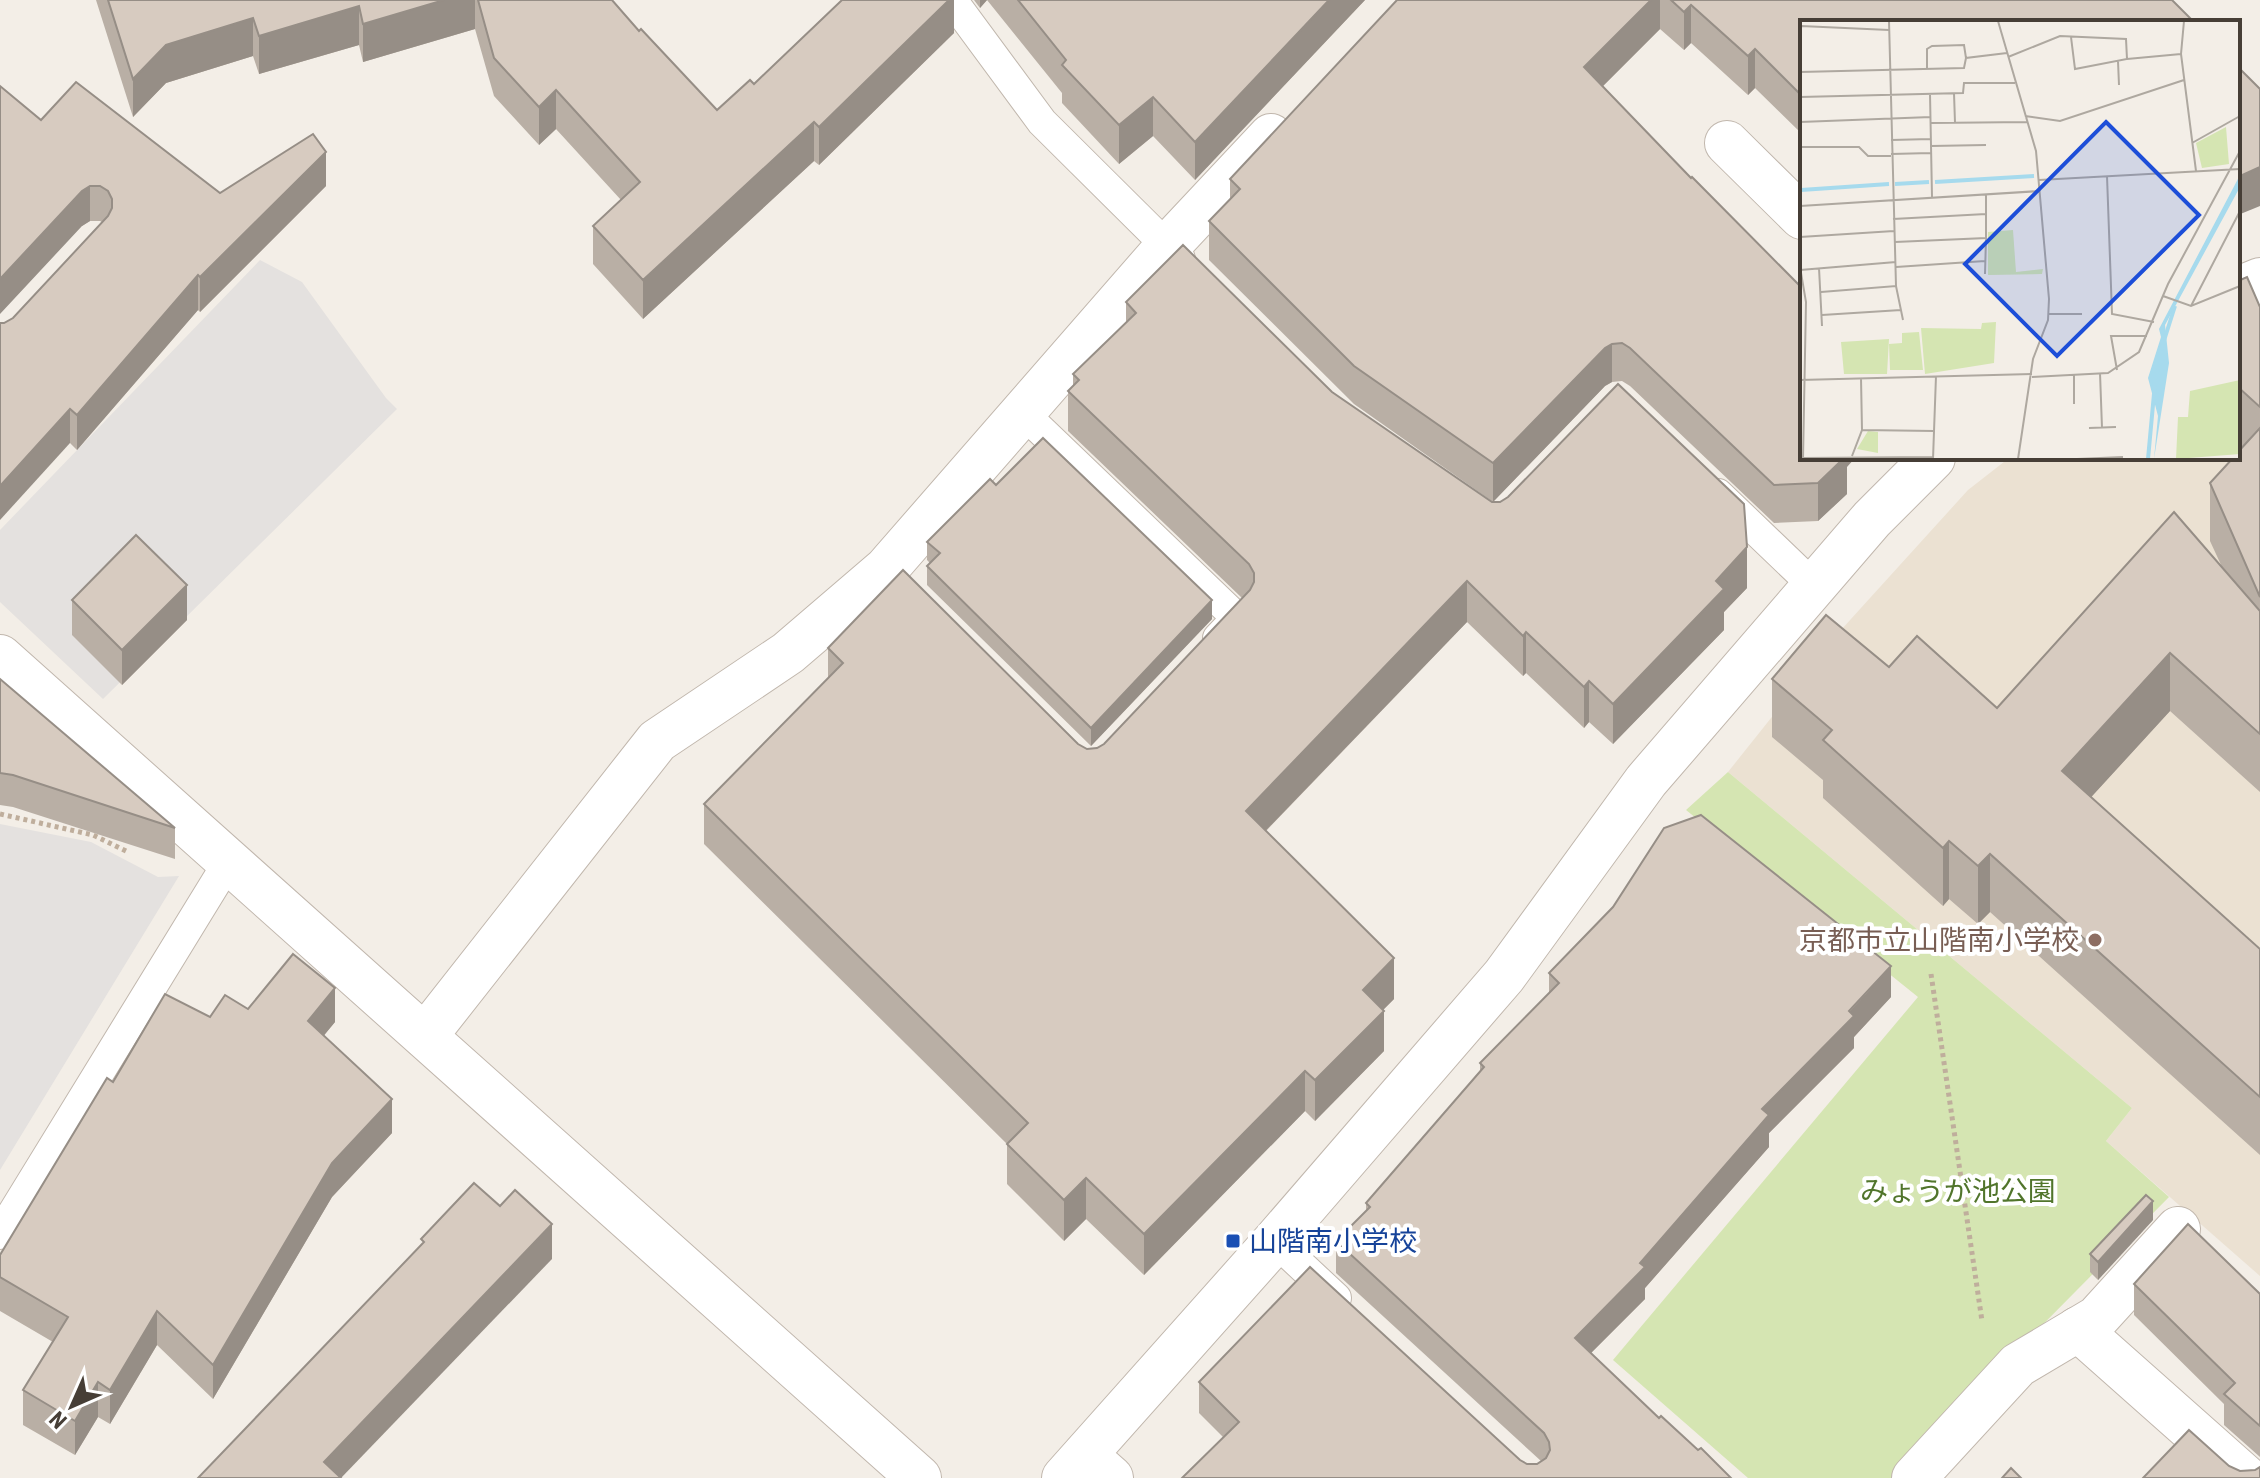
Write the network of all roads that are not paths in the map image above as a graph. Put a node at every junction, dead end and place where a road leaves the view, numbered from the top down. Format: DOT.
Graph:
graph roads {
  1 [pos="952,0"];
  2 [pos="1293,113"];
  3 [pos="1727,143"];
  4 [pos="1800,215"];
  5 [pos="1166,248"];
  6 [pos="1204,279"];
  7 [pos="2260,280"];
  8 [pos="2240,288"];
  9 [pos="1023,413"];
  10 [pos="1931,460"];
  11 [pos="1695,472"];
  12 [pos="1815,587"];
  13 [pos="0,657"];
  14 [pos="1196,662"];
  15 [pos="229,861"];
  16 [pos="425,1036"];
  17 [pos="2178,1229"];
  18 [pos="0,1234"];
  19 [pos="1275,1241"];
  20 [pos="1356,1317"];
  21 [pos="2078,1329"];
  22 [pos="1087,1470"];
  23 [pos="919,1478"];
  24 [pos="1914,1478"];
  25 [pos="2246,1478"];
  1 -- 5 [label="lane"];
  2 -- 5 [label="street"];
  3 -- 4 [label="street"];
  5 -- 6 [label="lane"];
  5 -- 9 [label="street"];
  7 -- 8 [label="street"];
  9 -- 14 [label="lane"];
  9 -- 16 [label="street"];
  10 -- 12 [label="street"];
  11 -- 12 [label="lane"];
  12 -- 19 [label="street"];
  13 -- 15 [label="street"];
  15 -- 16 [label="street"];
  15 -- 18 [label="lane"];
  16 -- 23 [label="street"];
  17 -- 21 [label="street"];
  19 -- 20 [label="lane"];
  19 -- 22 [label="street"];
  21 -- 24 [label="street"];
  21 -- 25 [label="street"];
}
